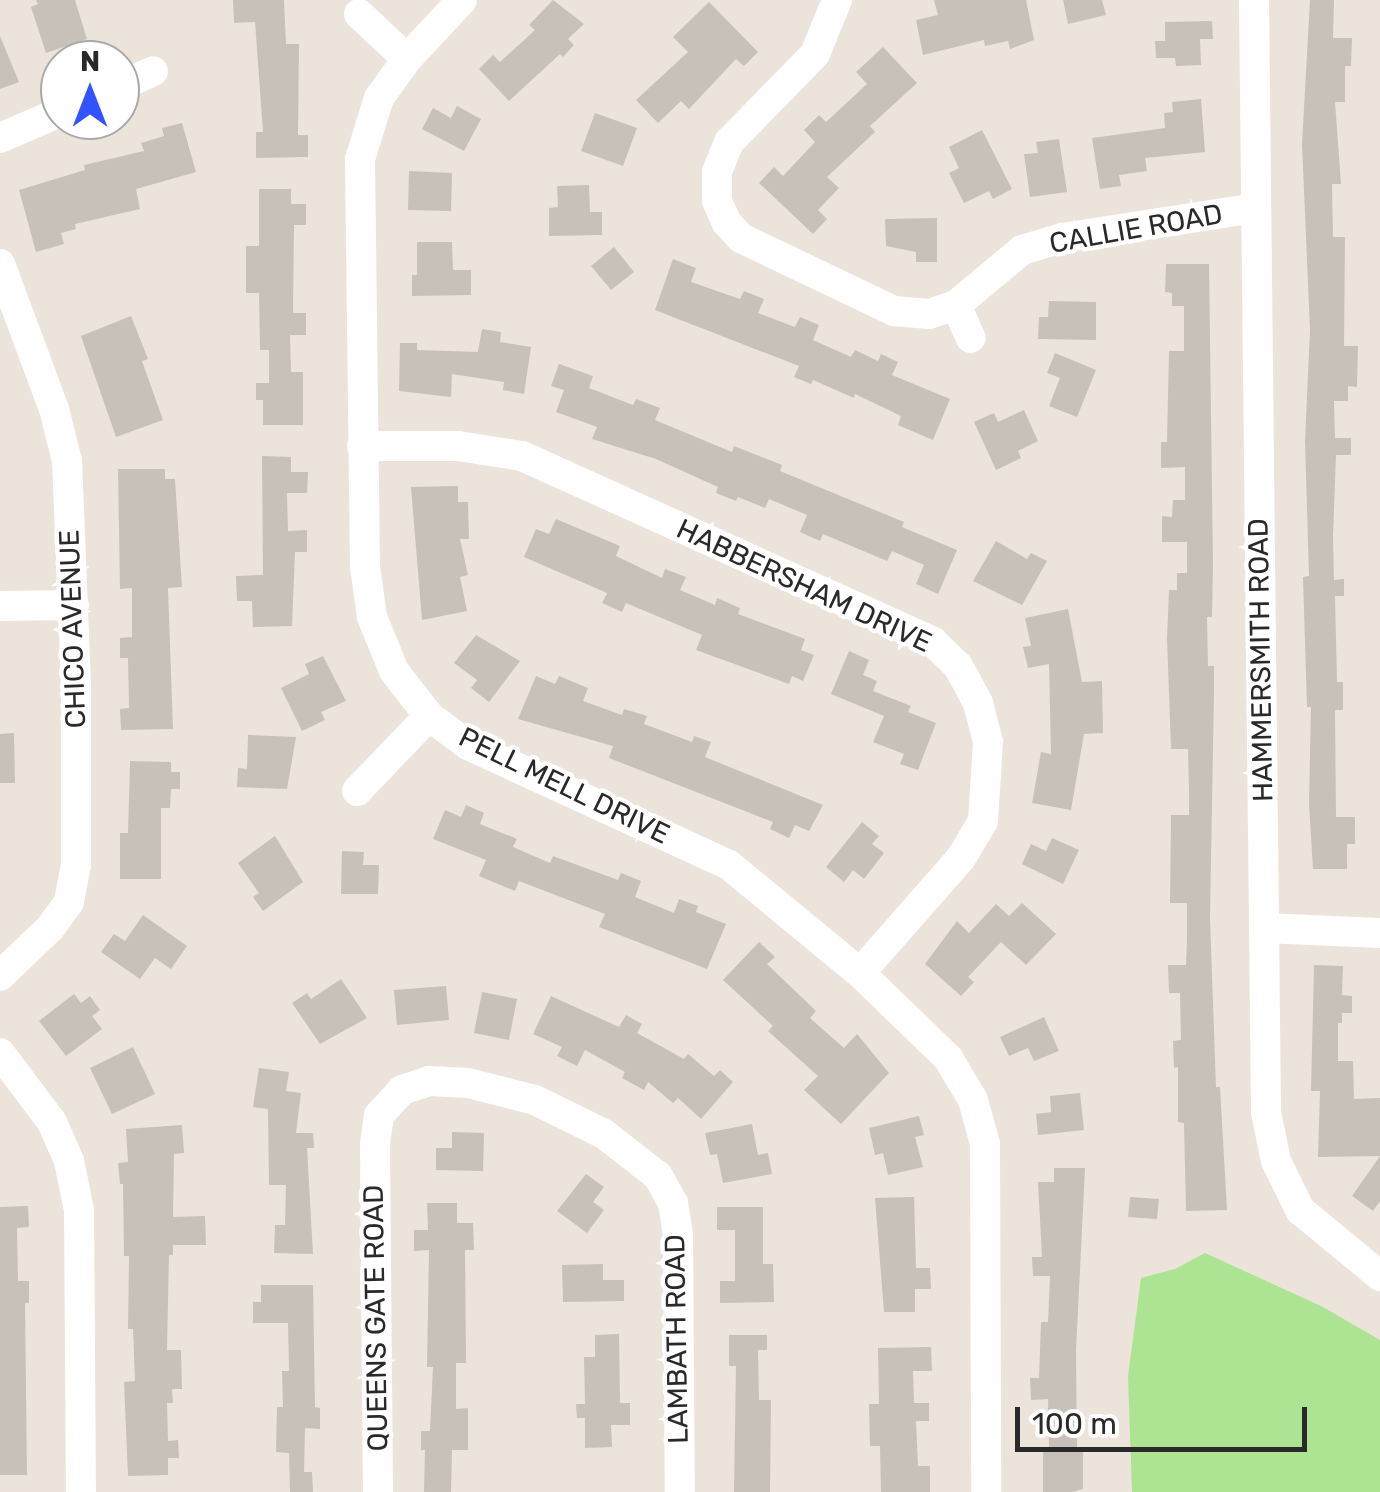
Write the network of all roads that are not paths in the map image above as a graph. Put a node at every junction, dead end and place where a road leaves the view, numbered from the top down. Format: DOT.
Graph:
graph roads {
  1 [pos="462,0"];
  2 [pos="837,0"];
  3 [pos="1254,0"];
  4 [pos="359,14"];
  5 [pos="407,59"];
  6 [pos="153,71"];
  7 [pos="140,77"];
  8 [pos="40,121"];
  9 [pos="0,138"];
  10 [pos="1256,208"];
  11 [pos="0,264"];
  12 [pos="956,305"];
  13 [pos="971,338"];
  14 [pos="362,446"];
  15 [pos="74,605"];
  16 [pos="0,606"];
  17 [pos="429,716"];
  18 [pos="357,791"];
  19 [pos="1264,928"];
  20 [pos="1380,933"];
  21 [pos="860,972"];
  22 [pos="0,976"];
  23 [pos="0,1053"];
  24 [pos="374,1144"];
  25 [pos="1380,1276"];
  26 [pos="81,1492"];
  27 [pos="378,1492"];
  28 [pos="680,1492"];
  29 [pos="986,1492"];
  1 -- 5 [label="street, PELL MELL DRIVE"];
  2 -- 12 [label="street"];
  3 -- 10 [label="street, HAMMERSMITH ROAD"];
  4 -- 5 [label="street"];
  5 -- 14 [label="street, PELL MELL DRIVE"];
  6 -- 7 [label="street"];
  8 -- 9 [label="street"];
  10 -- 12 [label="street, CALLIE ROAD"];
  10 -- 19 [label="street, HAMMERSMITH ROAD"];
  11 -- 15 [label="street, CHICO AVENUE"];
  12 -- 13 [label="street"];
  14 -- 17 [label="street, PELL MELL DRIVE"];
  14 -- 21 [label="street, HABBERSHAM DRIVE"];
  15 -- 16 [label="street"];
  15 -- 22 [label="street, CHICO AVENUE"];
  17 -- 18 [label="street"];
  17 -- 21 [label="street, PELL MELL DRIVE"];
  19 -- 20 [label="street"];
  19 -- 25 [label="street, HAMMERSMITH ROAD"];
  21 -- 29 [label="street, PELL MELL DRIVE"];
  23 -- 26 [label="street"];
  24 -- 27 [label="street, QUEENS GATE ROAD"];
  24 -- 28 [label="street, LAMBATH ROAD"];
}
